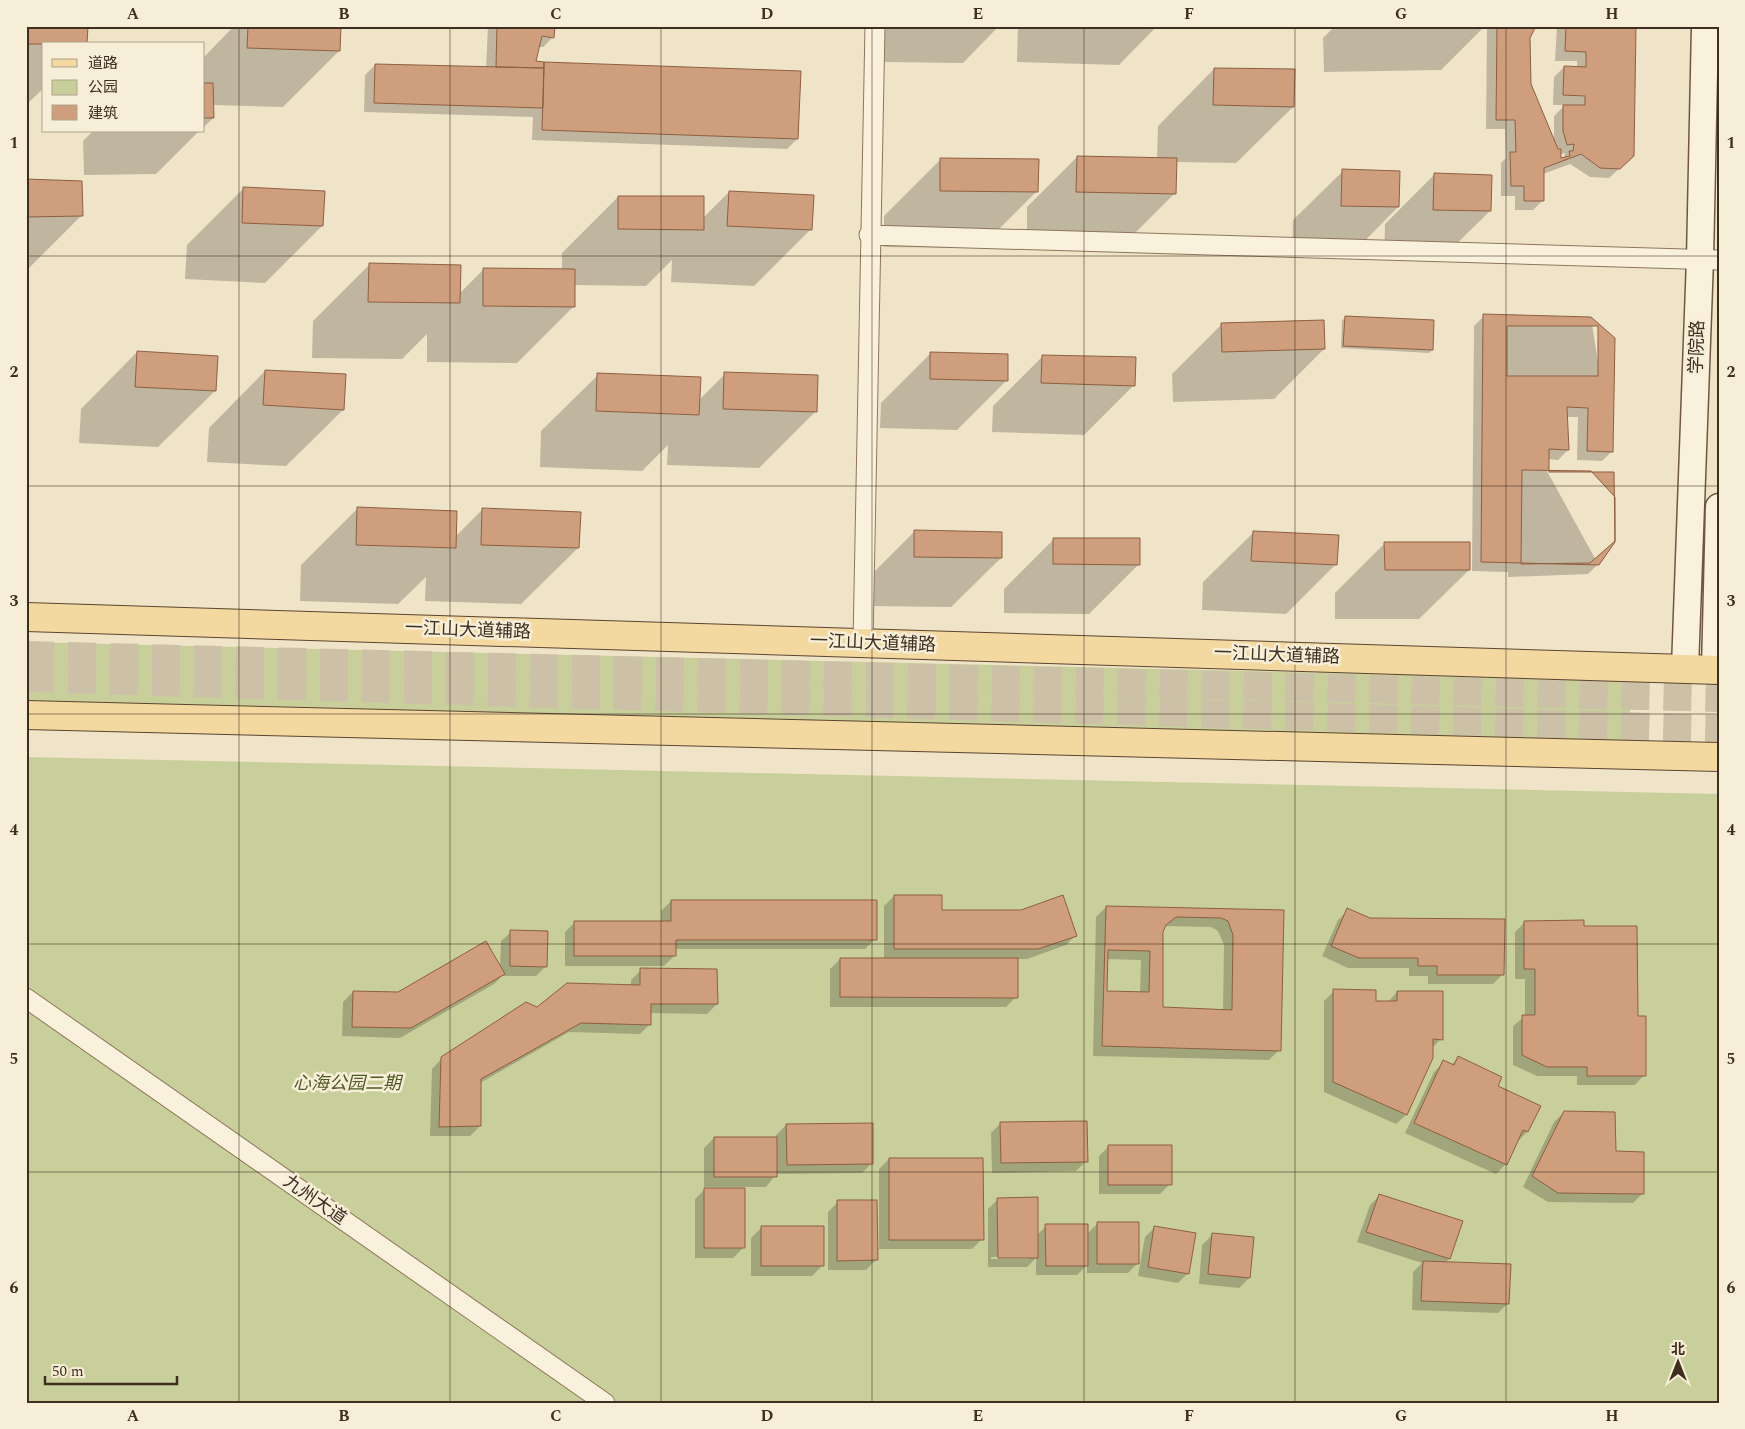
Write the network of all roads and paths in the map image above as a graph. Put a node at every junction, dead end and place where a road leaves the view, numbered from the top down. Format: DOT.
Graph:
graph roads {
  1 [pos="875,26"];
  2 [pos="1705,26"];
  3 [pos="869,235"];
  4 [pos="1710,259"];
  5 [pos="1719,507"];
  6 [pos="26,610"];
  7 [pos="26,617"];
  8 [pos="130,620"];
  9 [pos="863,642"];
  10 [pos="1685,668"];
  11 [pos="1717,670"];
  12 [pos="26,715"];
  13 [pos="1719,757"];
  14 [pos="26,998"];
  15 [pos="605,1403"];
  1 -- 3 [label="street"];
  2 -- 4 [label="main road, 学院路"];
  3 -- 4 [label="street"];
  3 -- 9 [label="street"];
  4 -- 10 [label="main road, 学院路"];
  5 -- 11 [label="main road"];
  6 -- 8 [label="main road"];
  7 -- 8 [label="main road, 一江山大道辅路"];
  8 -- 9 [label="main road, 一江山大道辅路"];
  9 -- 10 [label="main road, 一江山大道辅路"];
  10 -- 11 [label="main road, 一江山大道辅路"];
  12 -- 13 [label="main road"];
  14 -- 15 [label="street, 九州大道"];
}
